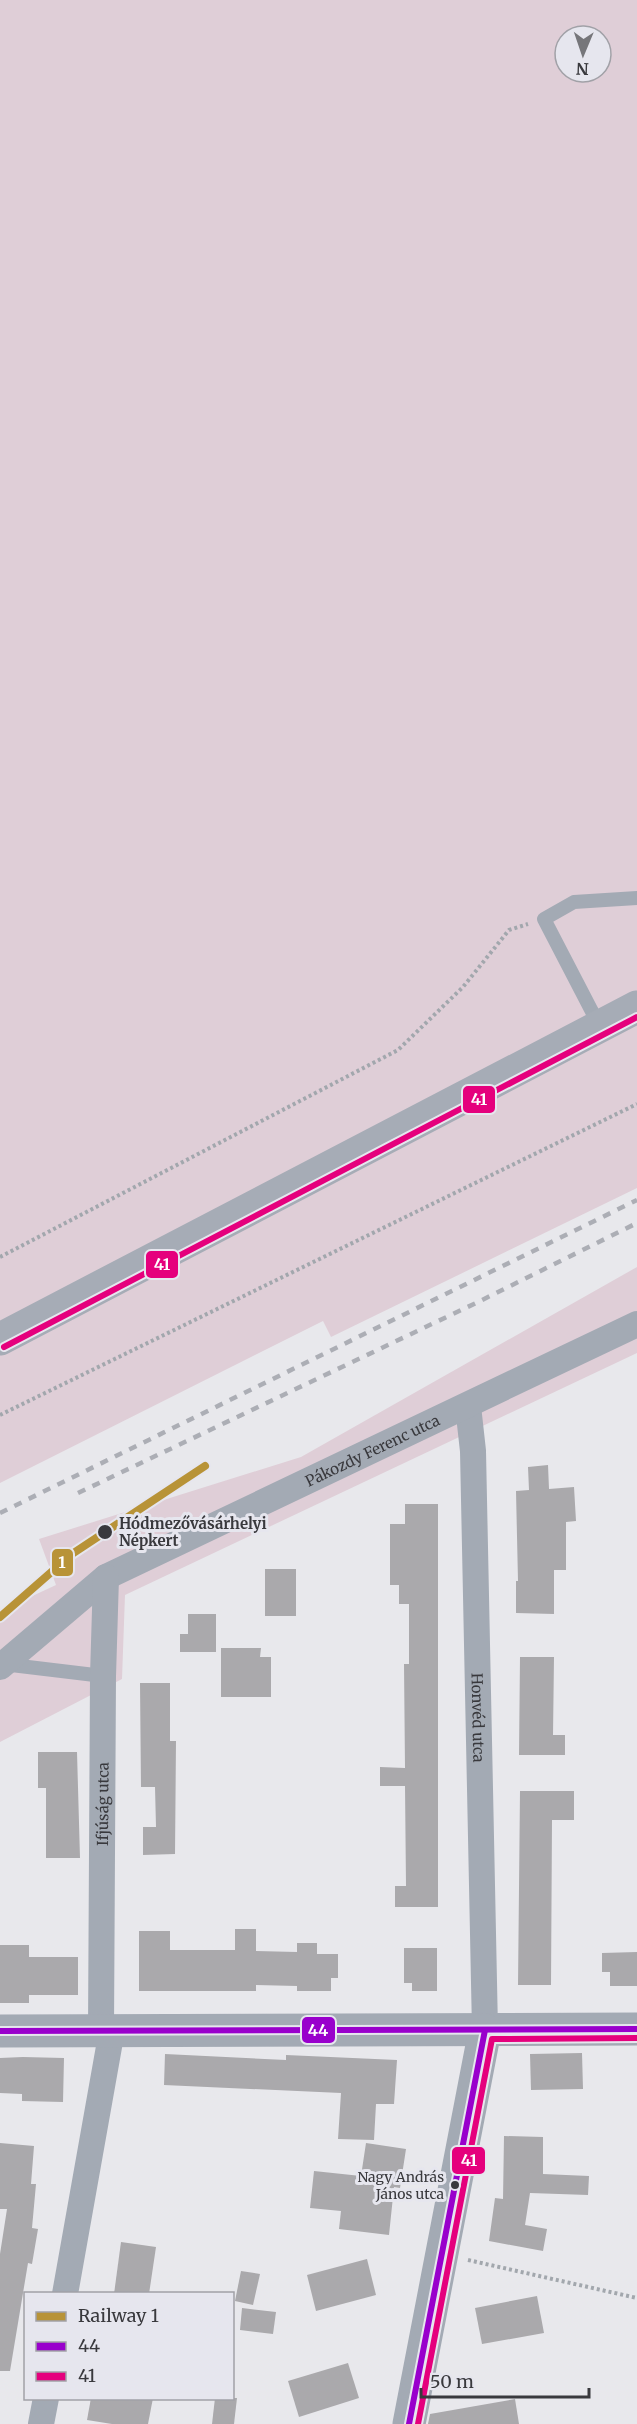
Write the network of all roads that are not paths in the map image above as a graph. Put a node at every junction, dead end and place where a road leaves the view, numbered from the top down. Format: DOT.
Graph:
graph roads {
  1 [pos="637,898"];
  2 [pos="637,1006"];
  3 [pos="598,1025"];
  4 [pos="637,1324"];
  5 [pos="0,1339"];
  6 [pos="468,1406"];
  7 [pos="106,1577"];
  8 [pos="2,1666"];
  9 [pos="103,1676"];
  10 [pos="637,2029"];
  11 [pos="107,2030"];
  12 [pos="485,2030"];
  13 [pos="0,2031"];
  14 [pos="65,2292"];
  15 [pos="46,2400"];
  16 [pos="41,2424"];
  17 [pos="409,2424"];
  1 -- 3 [label="lane"];
  2 -- 3 [label="main road"];
  3 -- 5 [label="main road"];
  4 -- 6 [label="street, Pákozdy Ferenc utca"];
  6 -- 7 [label="street, Pákozdy Ferenc utca"];
  6 -- 12 [label="street, Honvéd utca"];
  7 -- 8 [label="street, Pákozdy Ferenc utca"];
  7 -- 9 [label="street, Ifjúság utca"];
  8 -- 9 [label="lane"];
  9 -- 11 [label="street, Ifjúság utca"];
  10 -- 12 [label="street"];
  11 -- 12 [label="street"];
  11 -- 13 [label="street"];
  11 -- 14 [label="street, Ifjúság utca"];
  12 -- 17 [label="street"];
  15 -- 16 [label="street"];
}
